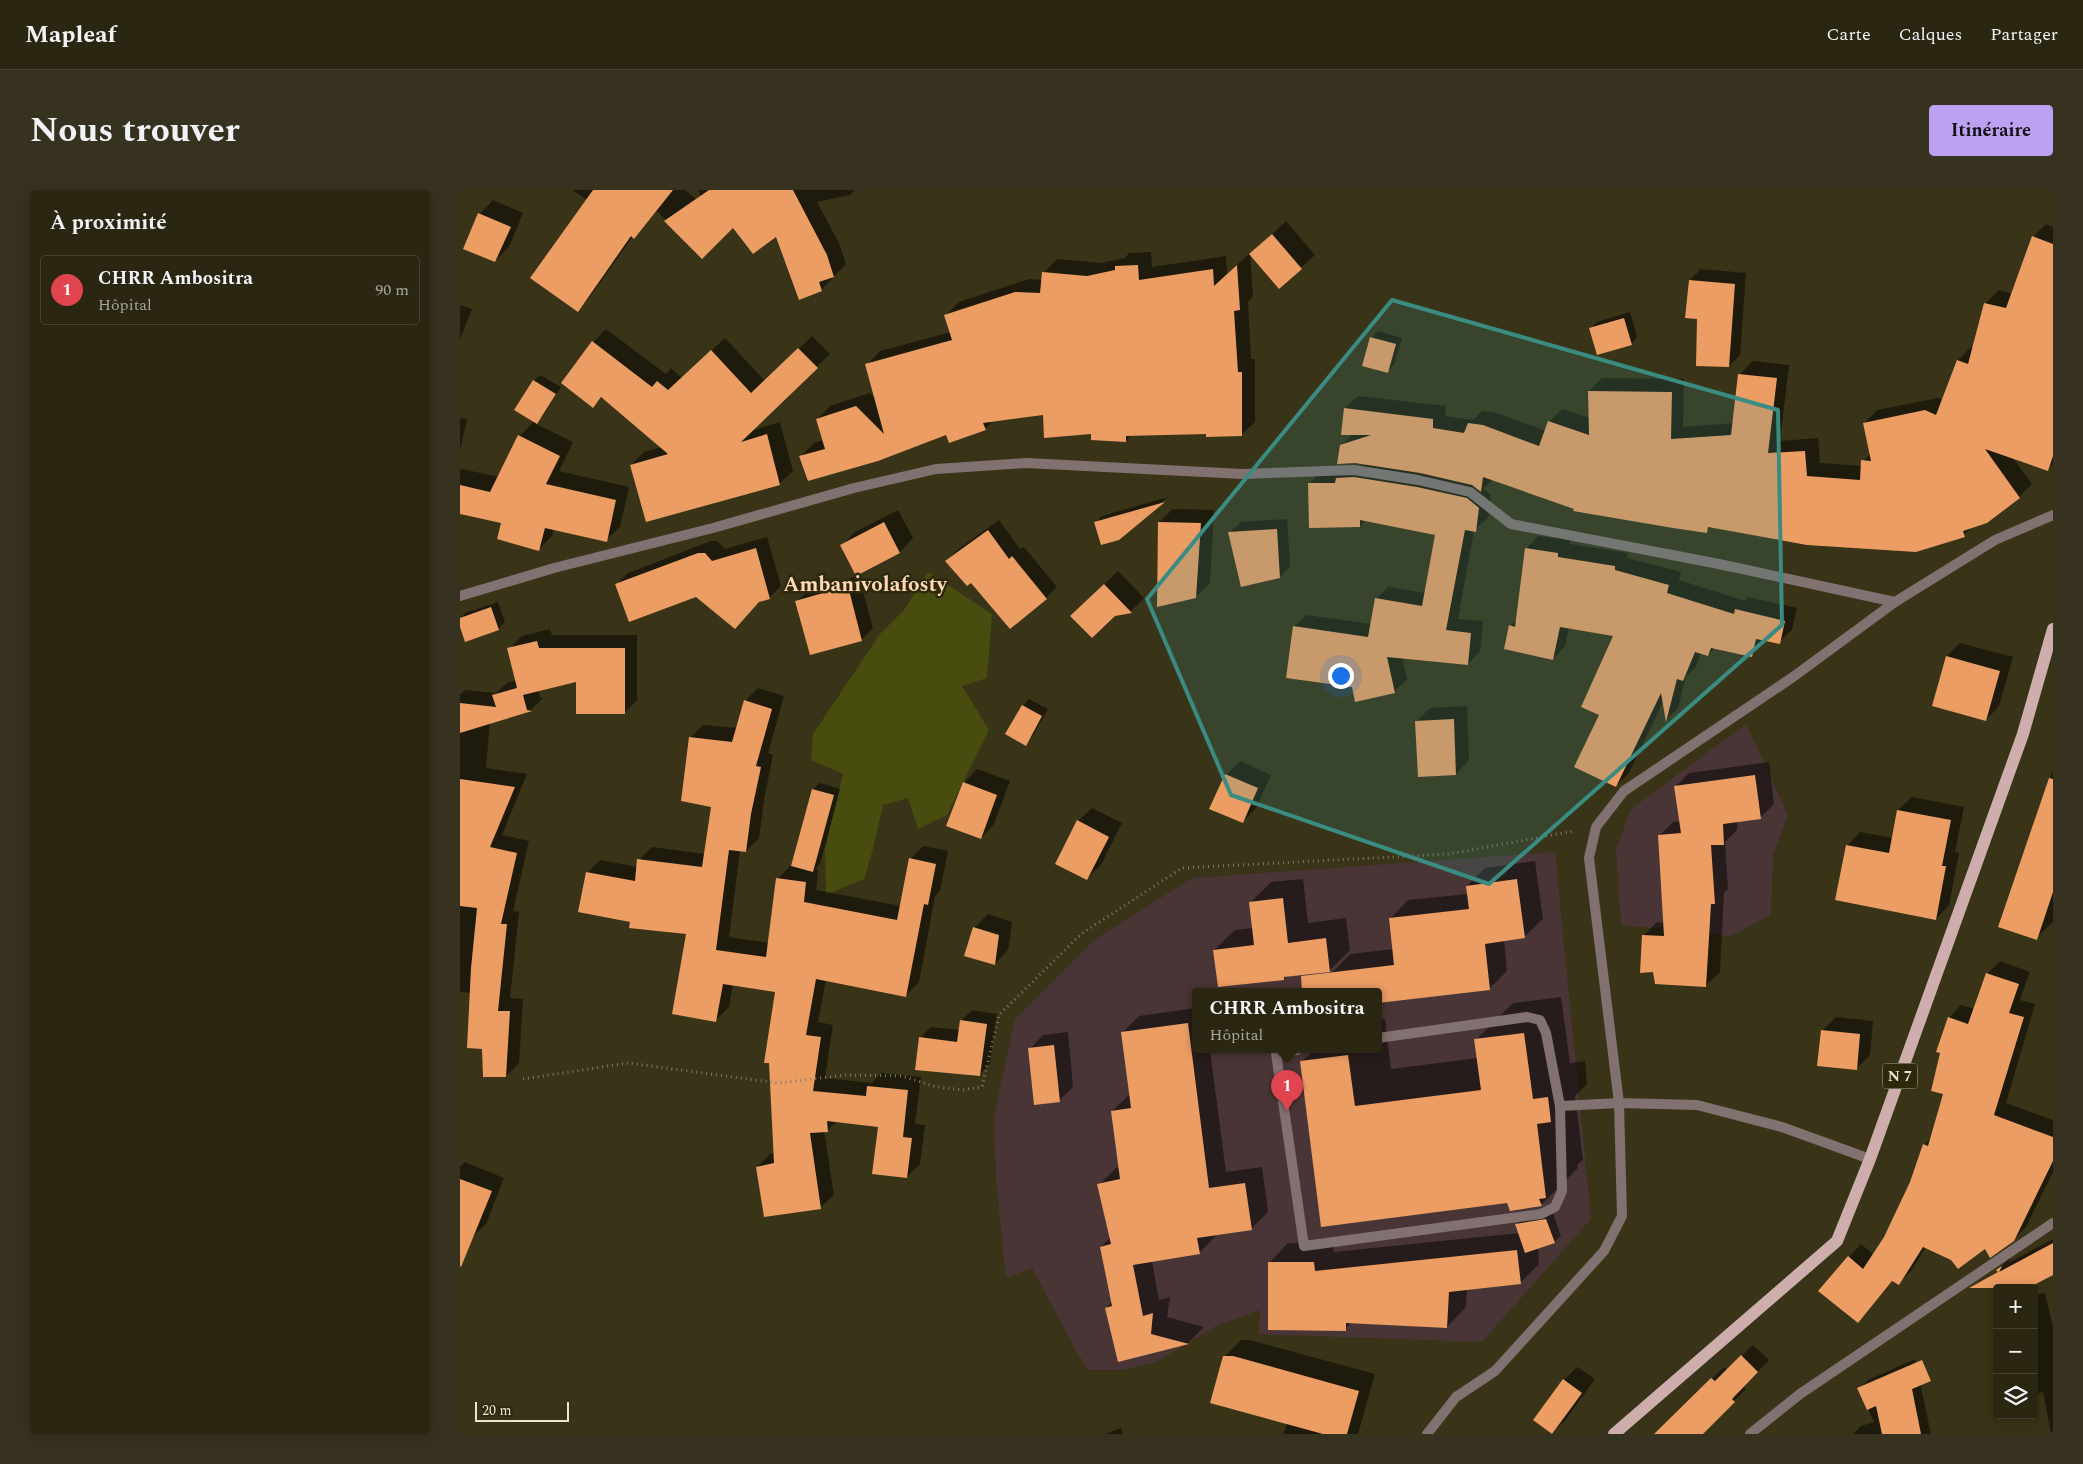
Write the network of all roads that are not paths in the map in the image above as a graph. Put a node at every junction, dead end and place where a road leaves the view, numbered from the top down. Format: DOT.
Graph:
graph roads {
  1 [pos="2053,515"];
  2 [pos="460,596"];
  3 [pos="1896,602"];
  4 [pos="2053,629"];
  5 [pos="1382,1037"];
  6 [pos="1276,1053"];
  7 [pos="1619,1103"];
  8 [pos="1560,1106"];
  9 [pos="1870,1159"];
  10 [pos="2053,1222"];
  11 [pos="1427,1434"];
  12 [pos="1614,1434"];
  13 [pos="1750,1434"];
  1 -- 3 [label="street"];
  2 -- 3 [label="street"];
  3 -- 7 [label="street"];
  4 -- 9 [label="main road, N 7"];
  5 -- 8 [label="street"];
  6 -- 8 [label="street"];
  7 -- 8 [label="street"];
  7 -- 9 [label="street"];
  7 -- 11 [label="street"];
  9 -- 12 [label="main road, N 7"];
  10 -- 13 [label="street"];
}
